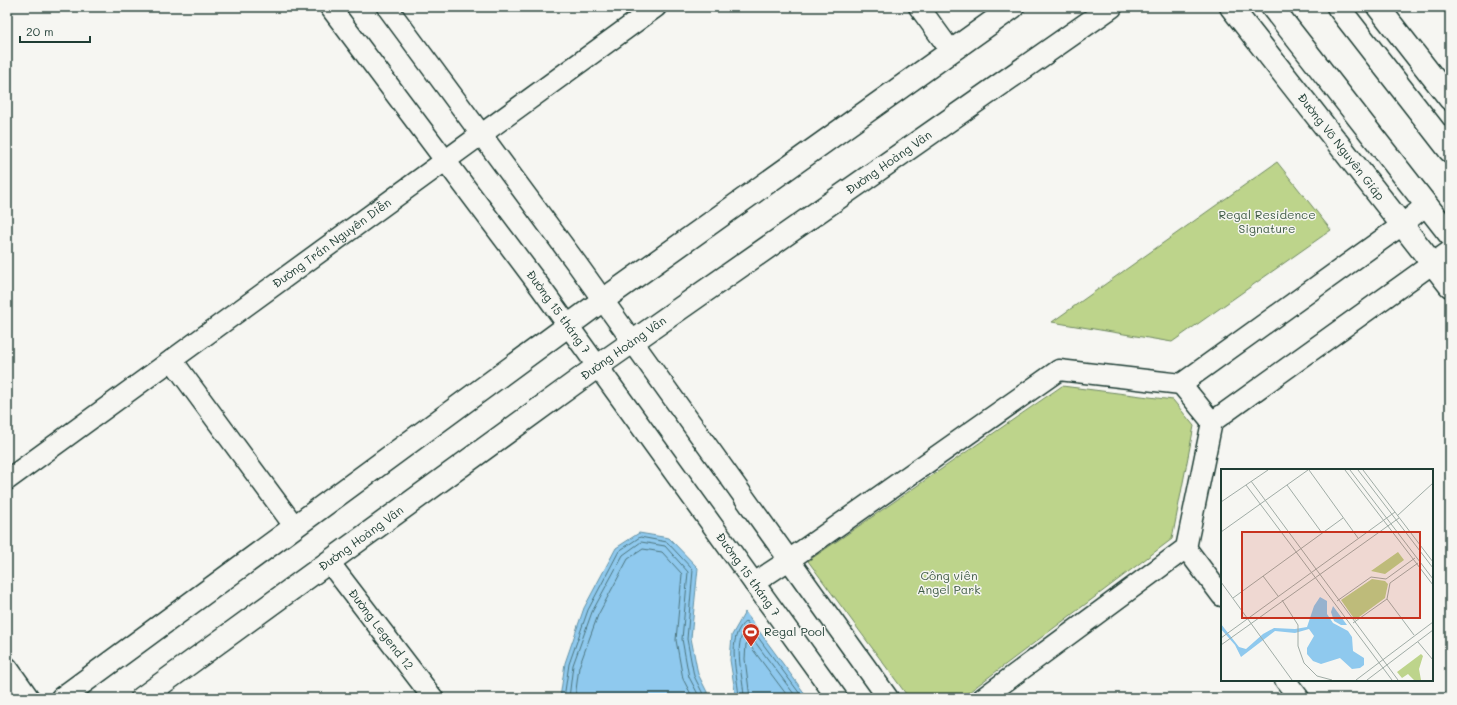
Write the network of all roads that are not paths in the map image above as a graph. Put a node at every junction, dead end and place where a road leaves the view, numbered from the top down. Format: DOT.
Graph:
graph roads {
  1 [pos="330,7"];
  2 [pos="387,7"];
  3 [pos="656,7"];
  4 [pos="919,7"];
  5 [pos="1013,7"];
  6 [pos="1111,7"];
  7 [pos="1231,7"];
  8 [pos="1272,7"];
  9 [pos="1338,7"];
  10 [pos="1378,7"];
  11 [pos="951,51"];
  12 [pos="1450,100"];
  13 [pos="481,134"];
  14 [pos="1450,150"];
  15 [pos="446,160"];
  16 [pos="1426,205"];
  17 [pos="1402,225"];
  18 [pos="1450,235"];
  19 [pos="1450,251"];
  20 [pos="1432,263"];
  21 [pos="1450,286"];
  22 [pos="603,300"];
  23 [pos="568,326"];
  24 [pos="632,341"];
  25 [pos="172,360"];
  26 [pos="598,366"];
  27 [pos="1181,384"];
  28 [pos="1212,422"];
  29 [pos="7,480"];
  30 [pos="295,527"];
  31 [pos="1186,548"];
  32 [pos="789,560"];
  33 [pos="329,562"];
  34 [pos="754,583"];
  35 [pos="1221,595"];
  36 [pos="7,668"];
  37 [pos="1286,681"];
  38 [pos="29,698"];
  39 [pos="62,698"];
  40 [pos="142,698"];
  41 [pos="433,698"];
  42 [pos="837,698"];
  43 [pos="888,698"];
  44 [pos="983,698"];
  45 [pos="1299,698"];
  1 -- 15 [label="street, Đường 15 tháng 7"];
  2 -- 13 [label="street"];
  3 -- 13 [label="street, Đường Trần Nguyên Diễn"];
  4 -- 11 [label="street"];
  5 -- 11 [label="street"];
  6 -- 24 [label="street, Đường Hoàng Vân"];
  7 -- 17 [label="street, Đường Võ Nguyên Giáp"];
  8 -- 16 [label="street"];
  9 -- 14 [label="street"];
  10 -- 12 [label="street"];
  11 -- 22 [label="street"];
  13 -- 15 [label="street, Đường Trần Nguyên Diễn"];
  13 -- 22 [label="street"];
  15 -- 23 [label="street, Đường 15 tháng 7"];
  15 -- 25 [label="street, Đường Trần Nguyên Diễn"];
  16 -- 17 [label="street"];
  16 -- 18 [label="street"];
  17 -- 20 [label="street, Đường Võ Nguyên Giáp"];
  17 -- 27 [label="street"];
  19 -- 20 [label="street"];
  20 -- 21 [label="street, Đường Võ Nguyên Giáp"];
  20 -- 28 [label="street"];
  22 -- 23 [label="street"];
  22 -- 24 [label="street"];
  23 -- 26 [label="street, Đường 15 tháng 7"];
  23 -- 30 [label="street"];
  24 -- 26 [label="street, Đường Hoàng Vân"];
  24 -- 32 [label="street"];
  25 -- 29 [label="street, Đường Trần Nguyên Diễn"];
  25 -- 30 [label="street"];
  26 -- 33 [label="street, Đường Hoàng Vân"];
  26 -- 34 [label="street, Đường 15 tháng 7"];
  27 -- 28 [label="street"];
  27 -- 32 [label="street"];
  28 -- 31 [label="street"];
  30 -- 39 [label="street"];
  31 -- 35 [label="street"];
  31 -- 44 [label="street"];
  32 -- 34 [label="street"];
  32 -- 43 [label="street"];
  33 -- 40 [label="street, Đường Hoàng Vân"];
  33 -- 41 [label="street, Đường Legend 12"];
  34 -- 42 [label="street, Đường 15 tháng 7"];
  36 -- 38 [label="street"];
  37 -- 45 [label="street"];
}
